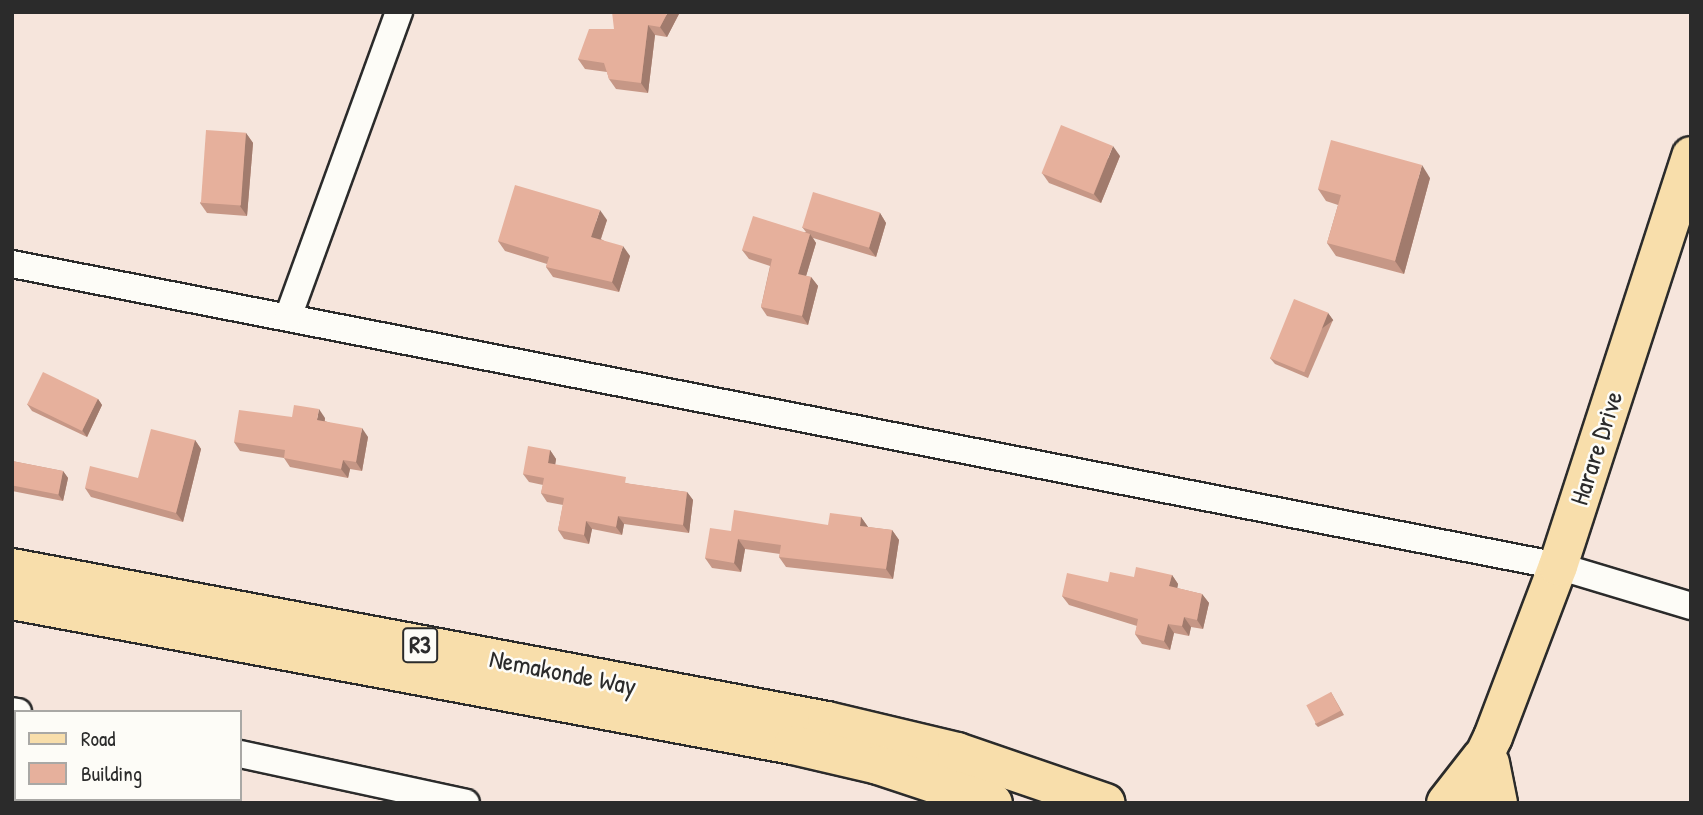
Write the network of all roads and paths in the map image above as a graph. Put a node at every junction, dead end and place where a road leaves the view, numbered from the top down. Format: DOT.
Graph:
graph roads {
  1 [pos="399,12"];
  2 [pos="1691,156"];
  3 [pos="12,264"];
  4 [pos="288,317"];
  5 [pos="1558,566"];
  6 [pos="12,568"];
  7 [pos="12,600"];
  8 [pos="1691,606"];
  9 [pos="1489,753"];
  10 [pos="242,754"];
  11 [pos="466,803"];
  12 [pos="993,803"];
  13 [pos="1106,803"];
  14 [pos="1446,803"];
  15 [pos="1463,803"];
  16 [pos="1486,803"];
  17 [pos="1498,803"];
  1 -- 4 [label="street"];
  2 -- 5 [label="main road, Harare Drive"];
  3 -- 4 [label="street"];
  4 -- 5 [label="street"];
  5 -- 8 [label="street"];
  5 -- 9 [label="main road, Harare Drive"];
  6 -- 13 [label="main road, Nemakonde Way / R3"];
  7 -- 12 [label="main road, Nemakonde Way / R3"];
  9 -- 14 [label="main road"];
  9 -- 15 [label="main road, Harare Drive"];
  9 -- 16 [label="main road, Harare Drive"];
  9 -- 17 [label="main road"];
  10 -- 11 [label="street"];
}
